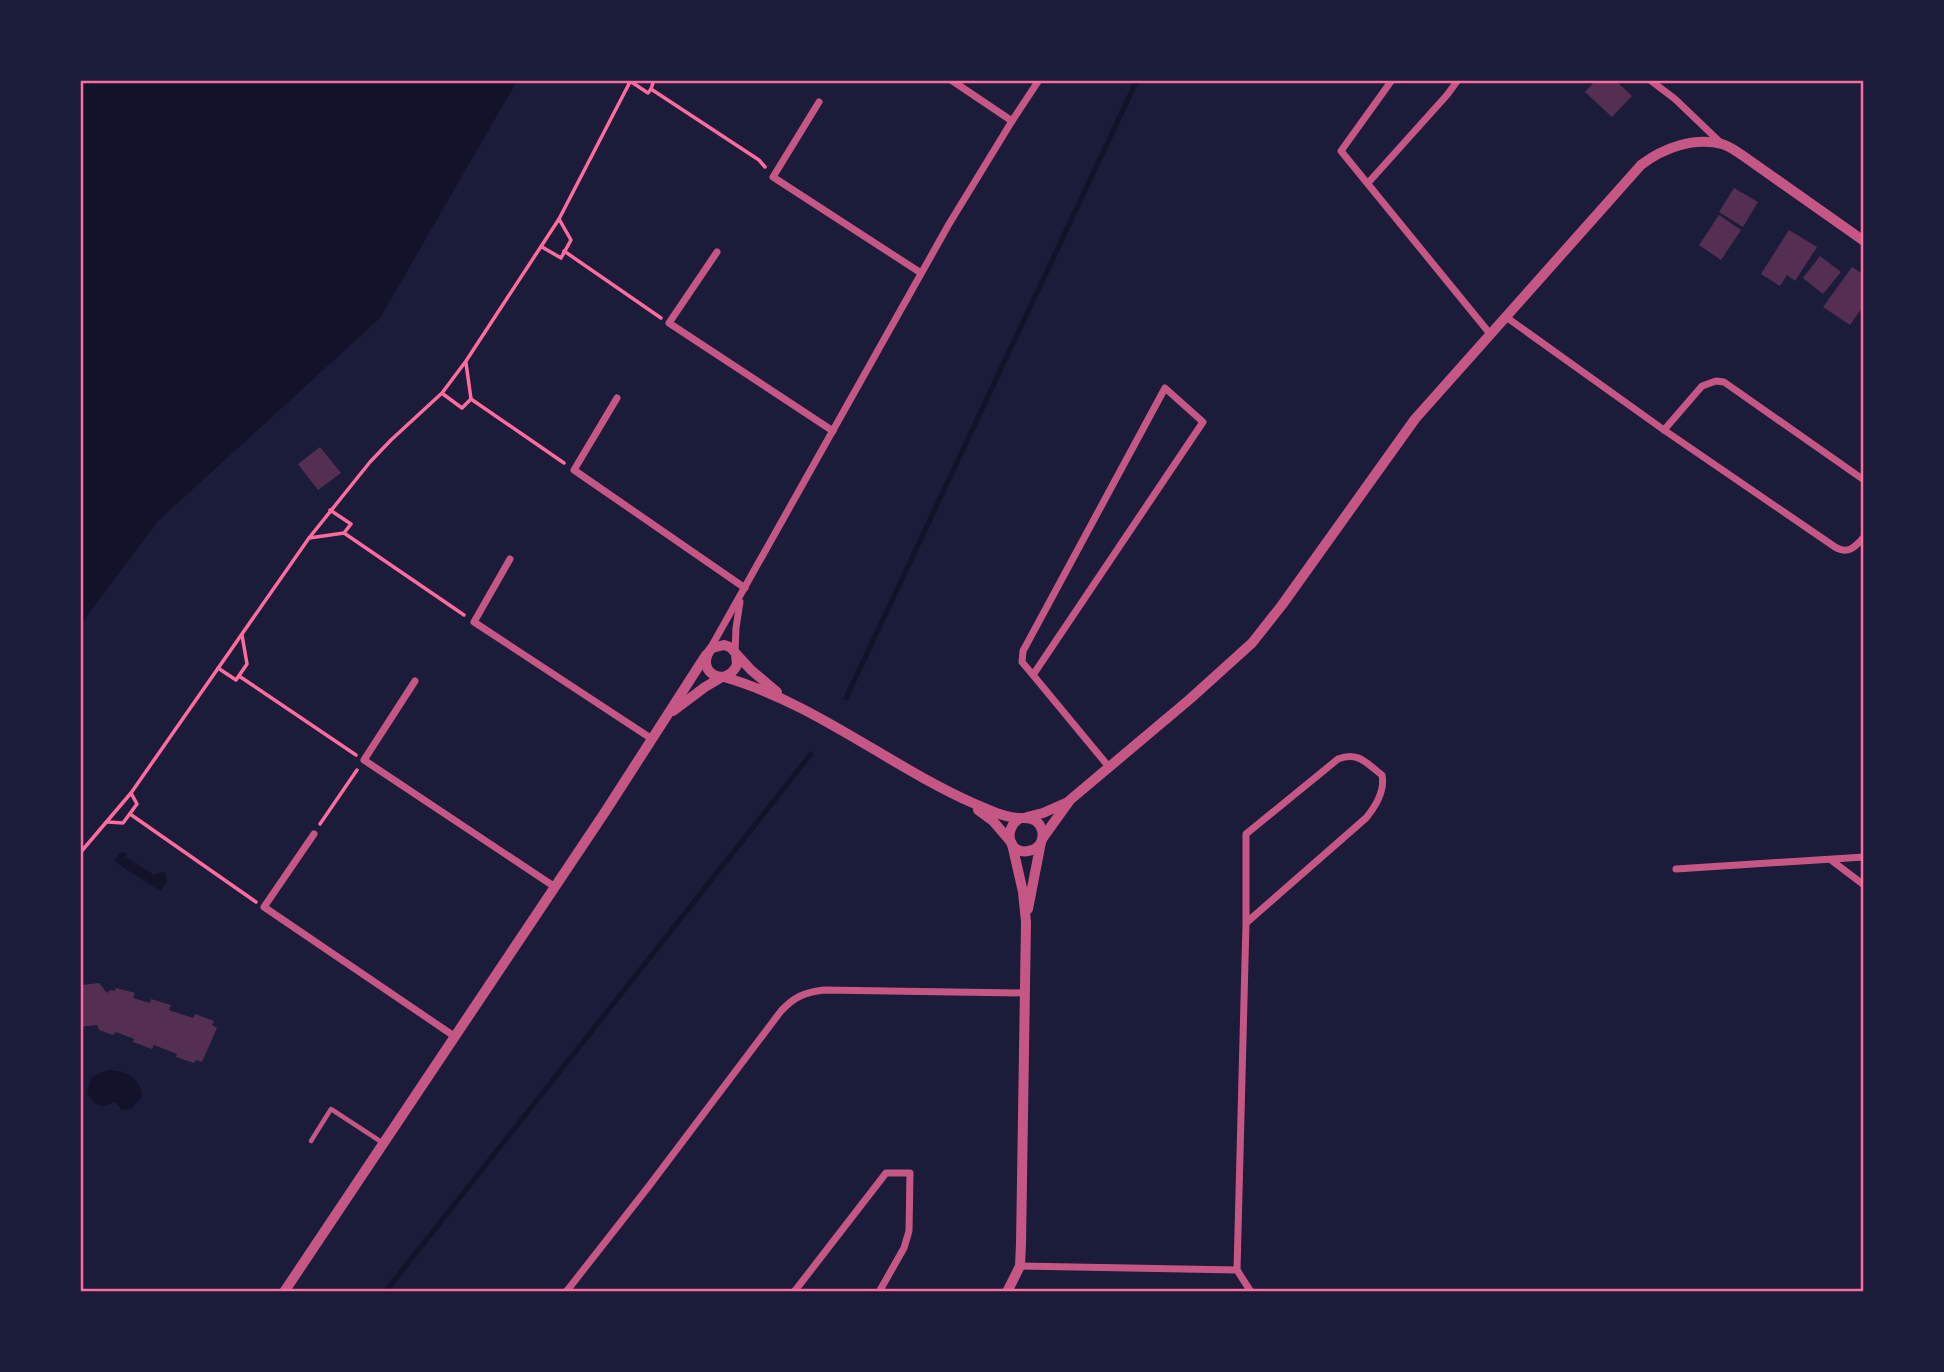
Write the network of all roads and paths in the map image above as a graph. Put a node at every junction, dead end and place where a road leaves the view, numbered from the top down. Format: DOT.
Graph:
graph roads {
  1 [pos="654,80"];
  2 [pos="951,80"];
  3 [pos="1039,80"];
  4 [pos="1392,80"];
  5 [pos="1458,80"];
  6 [pos="1650,80"];
  7 [pos="630,81"];
  8 [pos="651,89"];
  9 [pos="819,102"];
  10 [pos="1012,121"];
  11 [pos="1722,145"];
  12 [pos="773,177"];
  13 [pos="1368,183"];
  14 [pos="559,219"];
  15 [pos="1864,242"];
  16 [pos="542,247"];
  17 [pos="565,251"];
  18 [pos="717,252"];
  19 [pos="921,273"];
  20 [pos="1506,317"];
  21 [pos="669,323"];
  22 [pos="1491,335"];
  23 [pos="466,361"];
  24 [pos="442,393"];
  25 [pos="617,398"];
  26 [pos="471,399"];
  27 [pos="1664,430"];
  28 [pos="833,431"];
  29 [pos="574,470"];
  30 [pos="1864,480"];
  31 [pos="330,510"];
  32 [pos="344,533"];
  33 [pos="1864,537"];
  34 [pos="309,538"];
  35 [pos="510,559"];
  36 [pos="744,591"];
  37 [pos="474,622"];
  38 [pos="242,634"];
  39 [pos="735,653"];
  40 [pos="707,654"];
  41 [pos="218,668"];
  42 [pos="1033,675"];
  43 [pos="239,676"];
  44 [pos="723,677"];
  45 [pos="415,681"];
  46 [pos="788,700"];
  47 [pos="668,714"];
  48 [pos="652,739"];
  49 [pos="364,760"];
  50 [pos="1109,767"];
  51 [pos="131,793"];
  52 [pos="961,797"];
  53 [pos="1070,800"];
  54 [pos="130,814"];
  55 [pos="1022,818"];
  56 [pos="108,822"];
  57 [pos="314,834"];
  58 [pos="1042,840"];
  59 [pos="1011,843"];
  60 [pos="80,853"];
  61 [pos="1864,857"];
  62 [pos="1831,860"];
  63 [pos="1676,869"];
  64 [pos="1864,885"];
  65 [pos="555,887"];
  66 [pos="264,907"];
  67 [pos="1026,922"];
  68 [pos="1246,923"];
  69 [pos="1025,993"];
  70 [pos="454,1036"];
  71 [pos="311,1141"];
  72 [pos="383,1143"];
  73 [pos="1020,1266"];
  74 [pos="1237,1270"];
  75 [pos="284,1292"];
  76 [pos="566,1292"];
  77 [pos="794,1292"];
  78 [pos="879,1292"];
  79 [pos="1007,1292"];
  80 [pos="1251,1292"];
  1 -- 8 [label="path"];
  2 -- 10 [label="street"];
  3 -- 10 [label="street"];
  4 -- 13 [label="street"];
  5 -- 13 [label="street"];
  6 -- 11 [label="street"];
  7 -- 8 [label="path"];
  7 -- 14 [label="path"];
  8 -- 12 [label="path"];
  9 -- 12 [label="street"];
  10 -- 19 [label="street"];
  11 -- 15 [label="street"];
  11 -- 20 [label="street"];
  12 -- 19 [label="street"];
  13 -- 22 [label="street"];
  14 -- 16 [label="path"];
  14 -- 17 [label="path"];
  16 -- 17 [label="path"];
  16 -- 23 [label="path"];
  17 -- 21 [label="path"];
  18 -- 21 [label="street"];
  19 -- 28 [label="street"];
  20 -- 22 [label="street"];
  20 -- 27 [label="street"];
  21 -- 28 [label="street"];
  22 -- 50 [label="street"];
  23 -- 24 [label="path"];
  23 -- 26 [label="path"];
  24 -- 26 [label="path"];
  24 -- 31 [label="path"];
  25 -- 29 [label="street"];
  26 -- 29 [label="path"];
  27 -- 30 [label="street"];
  27 -- 33 [label="street"];
  28 -- 36 [label="street"];
  29 -- 36 [label="street"];
  31 -- 32 [label="path"];
  31 -- 34 [label="path"];
  32 -- 34 [label="path"];
  32 -- 37 [label="path"];
  34 -- 38 [label="path"];
  35 -- 37 [label="street"];
  36 -- 39 [label="street"];
  36 -- 40 [label="street"];
  37 -- 48 [label="street"];
  38 -- 41 [label="path"];
  38 -- 43 [label="path"];
  39 -- 40 [label="street"];
  39 -- 44 [label="street"];
  39 -- 46 [label="street"];
  40 -- 44 [label="street"];
  40 -- 47 [label="street"];
  41 -- 43 [label="path"];
  41 -- 51 [label="path"];
  42 -- 42 [label="street"];
  42 -- 50 [label="street"];
  43 -- 49 [label="path"];
  44 -- 46 [label="street"];
  44 -- 47 [label="street"];
  45 -- 49 [label="street"];
  46 -- 52 [label="street"];
  47 -- 48 [label="street"];
  48 -- 65 [label="street"];
  49 -- 57 [label="path"];
  49 -- 65 [label="street"];
  50 -- 53 [label="street"];
  51 -- 54 [label="path"];
  51 -- 56 [label="path"];
  52 -- 55 [label="street"];
  52 -- 59 [label="street"];
  53 -- 55 [label="street"];
  53 -- 58 [label="street"];
  54 -- 56 [label="path"];
  54 -- 66 [label="path"];
  55 -- 58 [label="street"];
  55 -- 59 [label="street"];
  56 -- 60 [label="path"];
  57 -- 66 [label="street"];
  58 -- 59 [label="street"];
  58 -- 67 [label="street"];
  59 -- 67 [label="street"];
  61 -- 62 [label="street"];
  62 -- 63 [label="street"];
  62 -- 64 [label="street"];
  65 -- 70 [label="street"];
  66 -- 70 [label="street"];
  67 -- 69 [label="street"];
  68 -- 68 [label="street"];
  68 -- 74 [label="street"];
  69 -- 73 [label="street"];
  69 -- 76 [label="street"];
  70 -- 72 [label="street"];
  71 -- 72 [label="lane"];
  72 -- 75 [label="street"];
  73 -- 74 [label="street"];
  73 -- 79 [label="street"];
  74 -- 80 [label="street"];
  77 -- 78 [label="street"];
}
